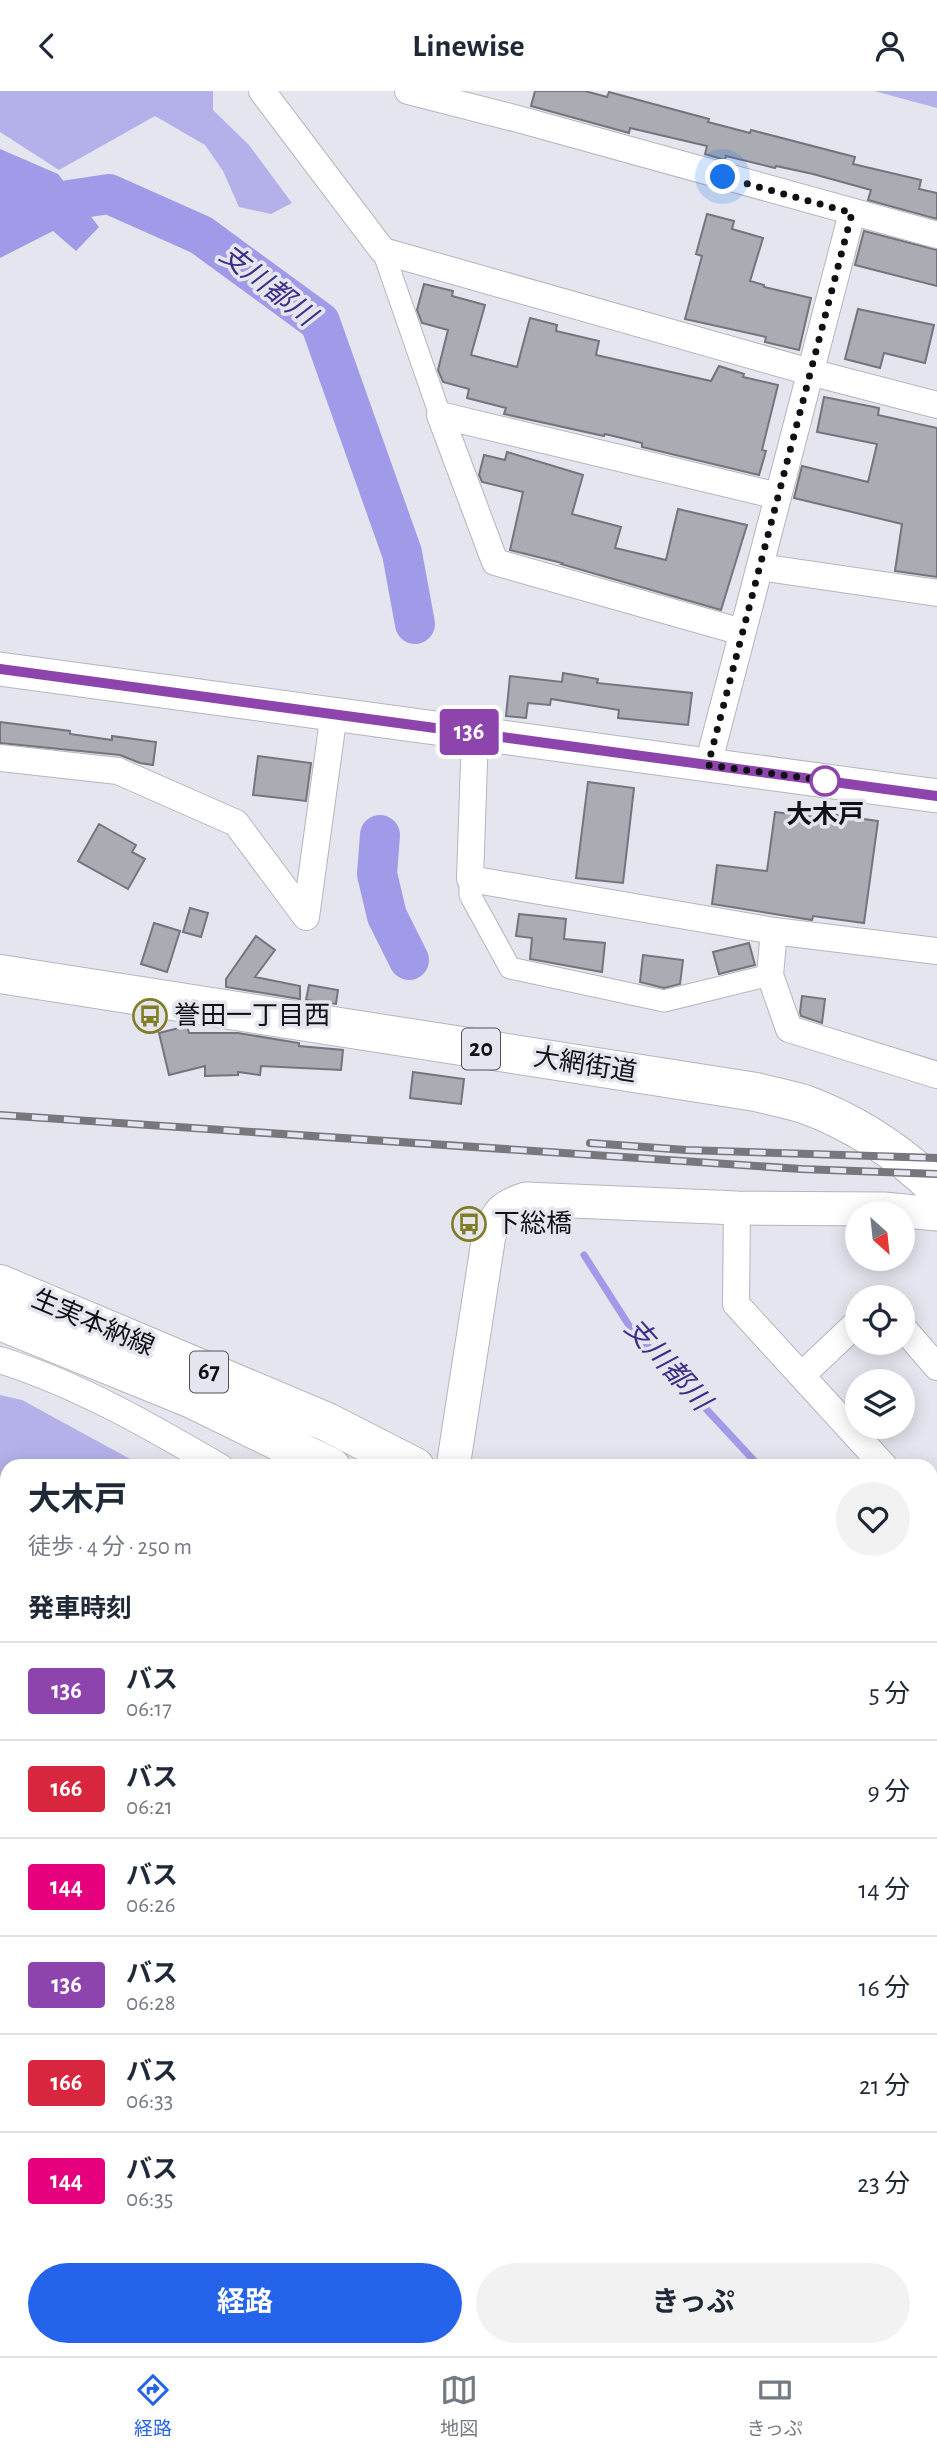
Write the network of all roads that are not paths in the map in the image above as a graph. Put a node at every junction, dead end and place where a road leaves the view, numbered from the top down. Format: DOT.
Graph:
graph roads {
  1 [pos="262,91"];
  2 [pos="408,91"];
  3 [pos="852,213"];
  4 [pos="937,235"];
  5 [pos="383,251"];
  6 [pos="810,372"];
  7 [pos="937,405"];
  8 [pos="440,415"];
  9 [pos="778,496"];
  10 [pos="760,567"];
  11 [pos="937,593"];
  12 [pos="742,632"];
  13 [pos="0,669"];
  14 [pos="334,713"];
  15 [pos="475,733"];
  16 [pos="0,758"];
  17 [pos="708,765"];
  18 [pos="937,796"];
  19 [pos="470,879"];
  20 [pos="774,931"];
  21 [pos="937,951"];
  22 [pos="0,974"];
  23 [pos="770,975"];
  24 [pos="937,1075"];
  25 [pos="937,1189"];
  26 [pos="737,1207"];
  27 [pos="937,1214"];
  28 [pos="0,1284"];
  29 [pos="0,1321"];
  30 [pos="845,1334"];
  31 [pos="915,1342"];
  32 [pos="0,1360"];
  33 [pos="937,1367"];
  34 [pos="802,1375"];
  35 [pos="206,1459"];
  36 [pos="315,1459"];
  37 [pos="399,1459"];
  38 [pos="454,1459"];
  39 [pos="878,1459"];
  1 -- 5 [label="street"];
  2 -- 3 [label="street"];
  3 -- 4 [label="street"];
  3 -- 6 [label="street"];
  5 -- 6 [label="street"];
  5 -- 8 [label="street"];
  6 -- 7 [label="street"];
  6 -- 9 [label="street"];
  8 -- 9 [label="street"];
  8 -- 12 [label="street"];
  9 -- 10 [label="street"];
  10 -- 11 [label="street"];
  10 -- 12 [label="street"];
  12 -- 17 [label="street"];
  13 -- 14 [label="street"];
  14 -- 15 [label="street"];
  14 -- 16 [label="street"];
  15 -- 17 [label="street"];
  15 -- 19 [label="street"];
  17 -- 18 [label="street"];
  19 -- 20 [label="street"];
  19 -- 23 [label="street"];
  20 -- 21 [label="street"];
  20 -- 23 [label="street"];
  22 -- 25 [label="main road, 大網街道 / 20"];
  23 -- 24 [label="street"];
  26 -- 27 [label="street"];
  26 -- 34 [label="street"];
  26 -- 38 [label="street"];
  28 -- 37 [label="main road, 生実本納線 / 67"];
  29 -- 36 [label="main road, 生実本納線 / 67"];
  30 -- 34 [label="street"];
  31 -- 33 [label="street"];
  32 -- 35 [label="street"];
  34 -- 39 [label="street"];
}
